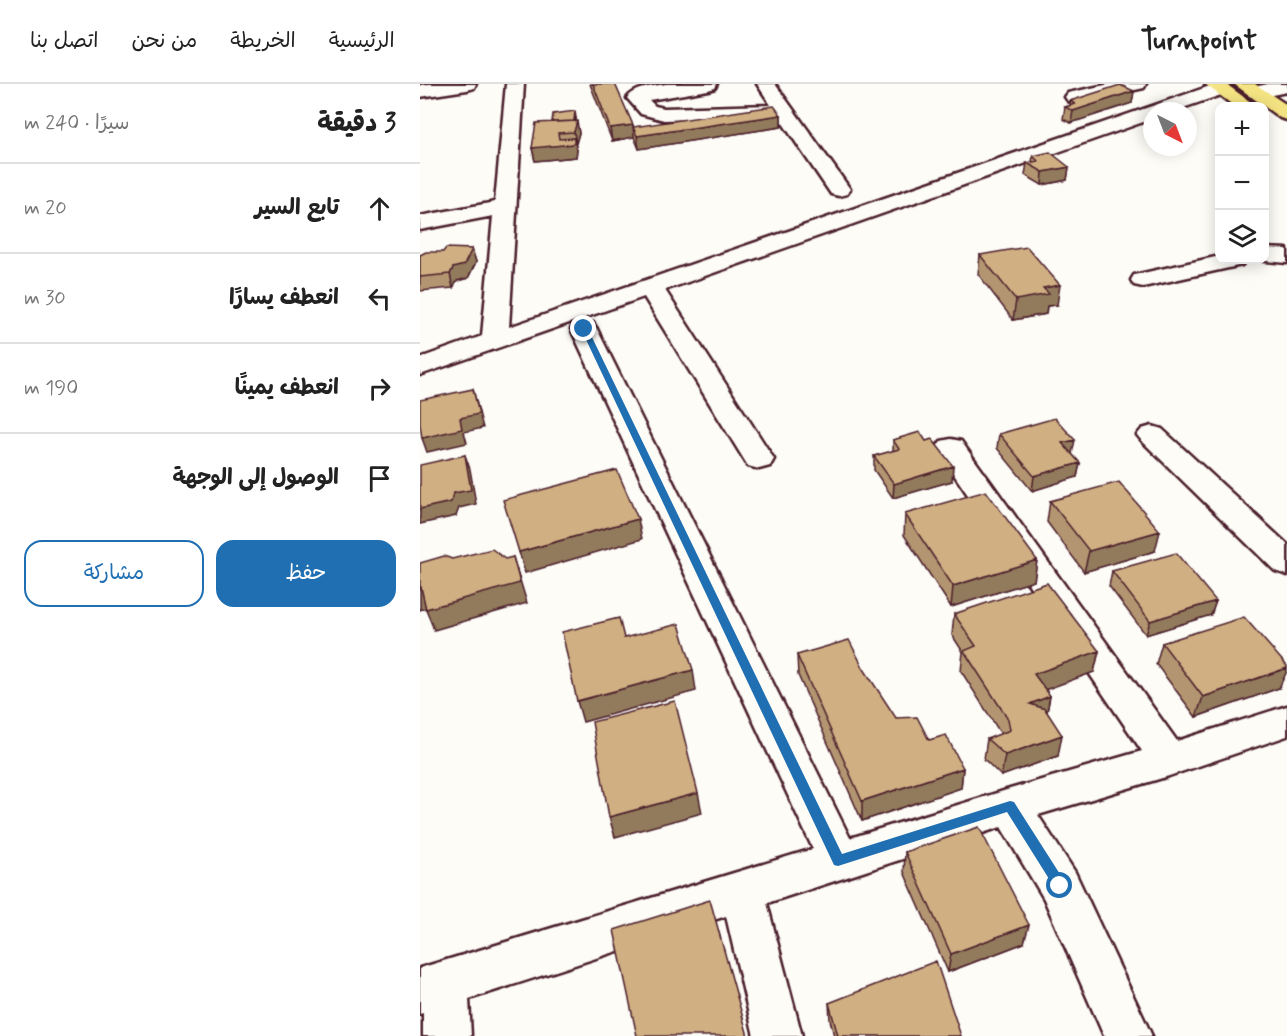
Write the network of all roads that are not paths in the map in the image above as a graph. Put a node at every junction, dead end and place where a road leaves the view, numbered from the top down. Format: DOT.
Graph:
graph roads {
  1 [pos="467,84"];
  2 [pos="515,84"];
  3 [pos="708,84"];
  4 [pos="766,84"];
  5 [pos="1137,84"];
  6 [pos="1217,86"];
  7 [pos="1287,86"];
  8 [pos="420,91"];
  9 [pos="1248,94"];
  10 [pos="1075,97"];
  11 [pos="1176,102"];
  12 [pos="785,110"];
  13 [pos="1143,114"];
  14 [pos="1287,114"];
  15 [pos="1269,122"];
  16 [pos="1287,134"];
  17 [pos="839,189"];
  18 [pos="506,207"];
  19 [pos="420,223"];
  20 [pos="1269,255"];
  21 [pos="1287,256"];
  22 [pos="1216,264"];
  23 [pos="1143,280"];
  24 [pos="650,286"];
  25 [pos="584,329"];
  26 [pos="495,341"];
  27 [pos="420,367"];
  28 [pos="1152,435"];
  29 [pos="951,448"];
  30 [pos="759,459"];
  31 [pos="1287,563"];
  32 [pos="1287,721"];
  33 [pos="1169,760"];
  34 [pos="1010,806"];
  35 [pos="838,861"];
  36 [pos="742,891"];
  37 [pos="433,987"];
  38 [pos="447,1036"];
  39 [pos="778,1036"];
  40 [pos="1128,1036"];
  1 -- 8 [label="street"];
  2 -- 18 [label="street"];
  3 -- 12 [label="street"];
  4 -- 12 [label="street"];
  5 -- 10 [label="street"];
  6 -- 9 [label="highway"];
  6 -- 11 [label="street"];
  7 -- 9 [label="street"];
  9 -- 14 [label="highway"];
  12 -- 17 [label="street"];
  13 -- 24 [label="street"];
  15 -- 16 [label="highway"];
  18 -- 19 [label="street"];
  18 -- 26 [label="street"];
  20 -- 21 [label="street"];
  22 -- 23 [label="street"];
  24 -- 26 [label="street"];
  24 -- 30 [label="street"];
  25 -- 35 [label="street"];
  26 -- 27 [label="street"];
  28 -- 31 [label="street"];
  29 -- 33 [label="street"];
  32 -- 33 [label="street"];
  33 -- 34 [label="street"];
  34 -- 35 [label="street"];
  34 -- 40 [label="street"];
  35 -- 36 [label="street"];
  36 -- 37 [label="street"];
  36 -- 39 [label="street"];
  37 -- 38 [label="street"];
}
